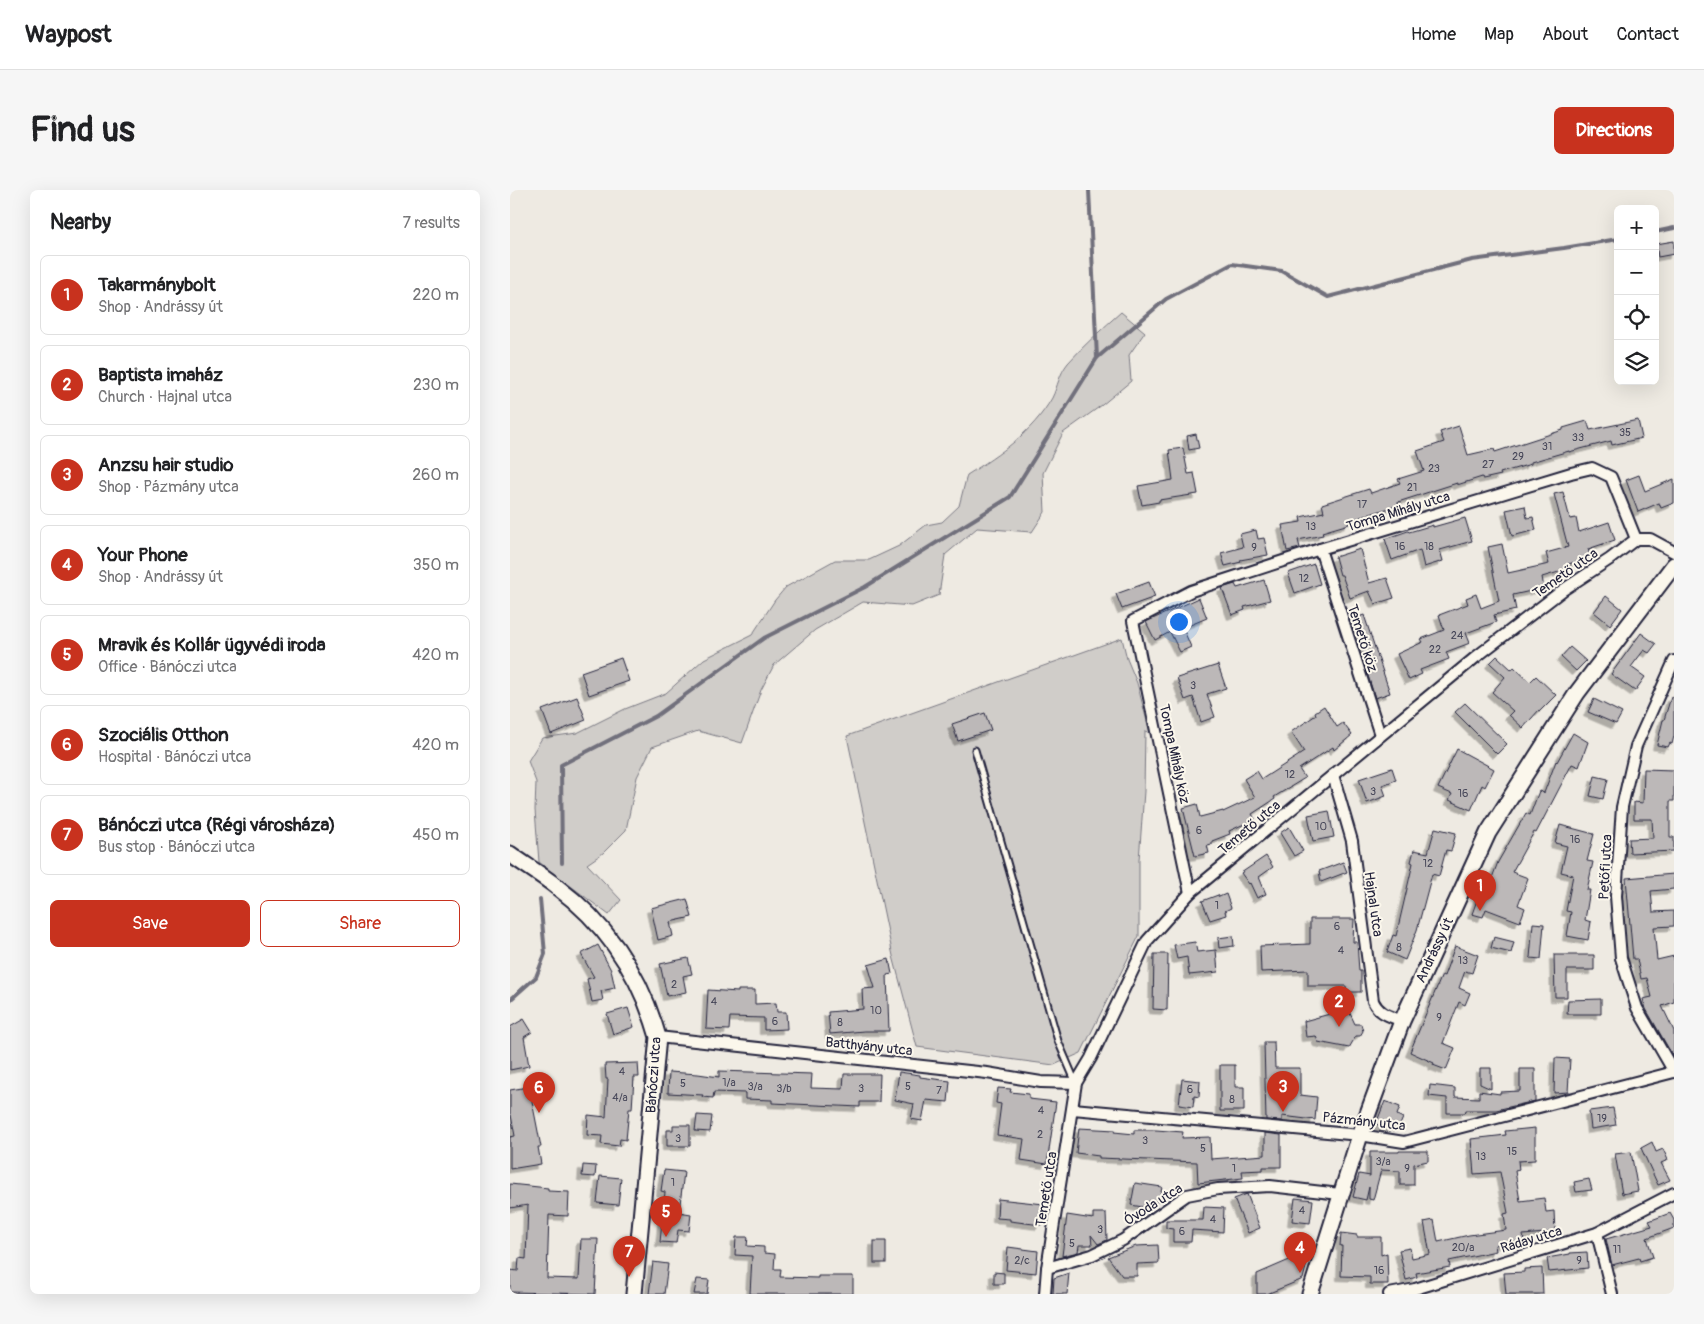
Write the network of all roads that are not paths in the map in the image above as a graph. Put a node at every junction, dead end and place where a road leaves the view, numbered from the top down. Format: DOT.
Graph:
graph roads {
  1 [pos="1636,539"];
  2 [pos="1320,549"];
  3 [pos="1674,552"];
  4 [pos="1674,565"];
  5 [pos="1134,621"];
  6 [pos="1674,661"];
  7 [pos="1380,735"];
  8 [pos="975,750"];
  9 [pos="1333,775"];
  10 [pos="510,854"];
  11 [pos="1190,893"];
  12 [pos="1402,1021"];
  13 [pos="658,1037"];
  14 [pos="1674,1072"];
  15 [pos="1076,1083"];
  16 [pos="1073,1108"];
  17 [pos="1360,1135"];
  18 [pos="1674,1193"];
  19 [pos="1340,1194"];
  20 [pos="1597,1233"];
  21 [pos="1047,1268"];
  22 [pos="634,1294"];
  23 [pos="1045,1294"];
  24 [pos="1310,1294"];
  25 [pos="1389,1294"];
  26 [pos="1612,1294"];
  1 -- 2 [label="street, Tompa Mihály utca"];
  1 -- 3 [label="street"];
  1 -- 7 [label="street, Temető utca"];
  2 -- 5 [label="street, Tompa Mihály utca"];
  2 -- 7 [label="street, Temető köz"];
  4 -- 12 [label="main road, Andrássy út"];
  5 -- 11 [label="street, Tompa Mihály köz"];
  6 -- 14 [label="street, Petőfi utca"];
  7 -- 9 [label="street, Temető utca"];
  8 -- 15 [label="lane"];
  9 -- 11 [label="street, Temető utca"];
  9 -- 12 [label="street, Hajnal utca"];
  10 -- 13 [label="main road, Bánóczi utca"];
  11 -- 15 [label="street, Temető utca"];
  12 -- 17 [label="main road, Andrássy út"];
  13 -- 15 [label="street, Batthyány utca"];
  13 -- 22 [label="main road, Bánóczi utca"];
  14 -- 17 [label="street, Pázmány utca"];
  15 -- 16 [label="street, Temető utca"];
  16 -- 17 [label="street, Pázmány utca"];
  16 -- 21 [label="street, Temető utca"];
  17 -- 19 [label="main road, Andrássy út"];
  18 -- 20 [label="street, Ráday utca"];
  19 -- 21 [label="street, Óvoda utca"];
  19 -- 24 [label="main road, Andrássy út"];
  20 -- 25 [label="street, Ráday utca"];
  20 -- 26 [label="street"];
  21 -- 23 [label="street, Temető utca"];
}
